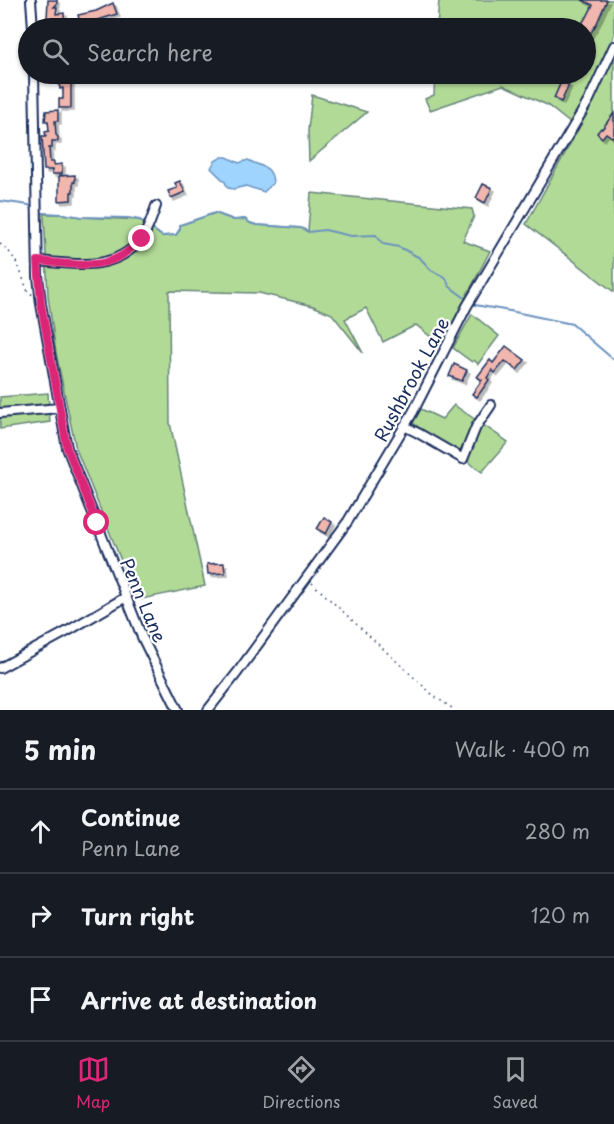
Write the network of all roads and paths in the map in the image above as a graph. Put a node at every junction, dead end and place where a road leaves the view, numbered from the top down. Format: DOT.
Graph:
graph roads {
  1 [pos="31,0"];
  2 [pos="32,18"];
  3 [pos="614,46"];
  4 [pos="34,84"];
  5 [pos="156,206"];
  6 [pos="0,244"];
  7 [pos="38,261"];
  8 [pos="41,300"];
  9 [pos="491,405"];
  10 [pos="60,408"];
  11 [pos="0,413"];
  12 [pos="404,426"];
  13 [pos="306,578"];
  14 [pos="126,597"];
  15 [pos="0,668"];
  16 [pos="178,710"];
  17 [pos="208,710"];
  18 [pos="455,710"];
  1 -- 2 [label="street"];
  3 -- 12 [label="street, Rushbrook Lane"];
  4 -- 7 [label="street, Penn Lane"];
  5 -- 7 [label="street"];
  6 -- 8 [label="path"];
  7 -- 8 [label="street, Penn Lane"];
  8 -- 10 [label="street, Penn Lane"];
  9 -- 12 [label="street"];
  10 -- 11 [label="street"];
  10 -- 14 [label="street, Penn Lane"];
  12 -- 13 [label="street, Rushbrook Lane"];
  13 -- 17 [label="street, Rushbrook Lane"];
  13 -- 18 [label="path"];
  14 -- 15 [label="street"];
  14 -- 16 [label="street, Penn Lane"];
}
